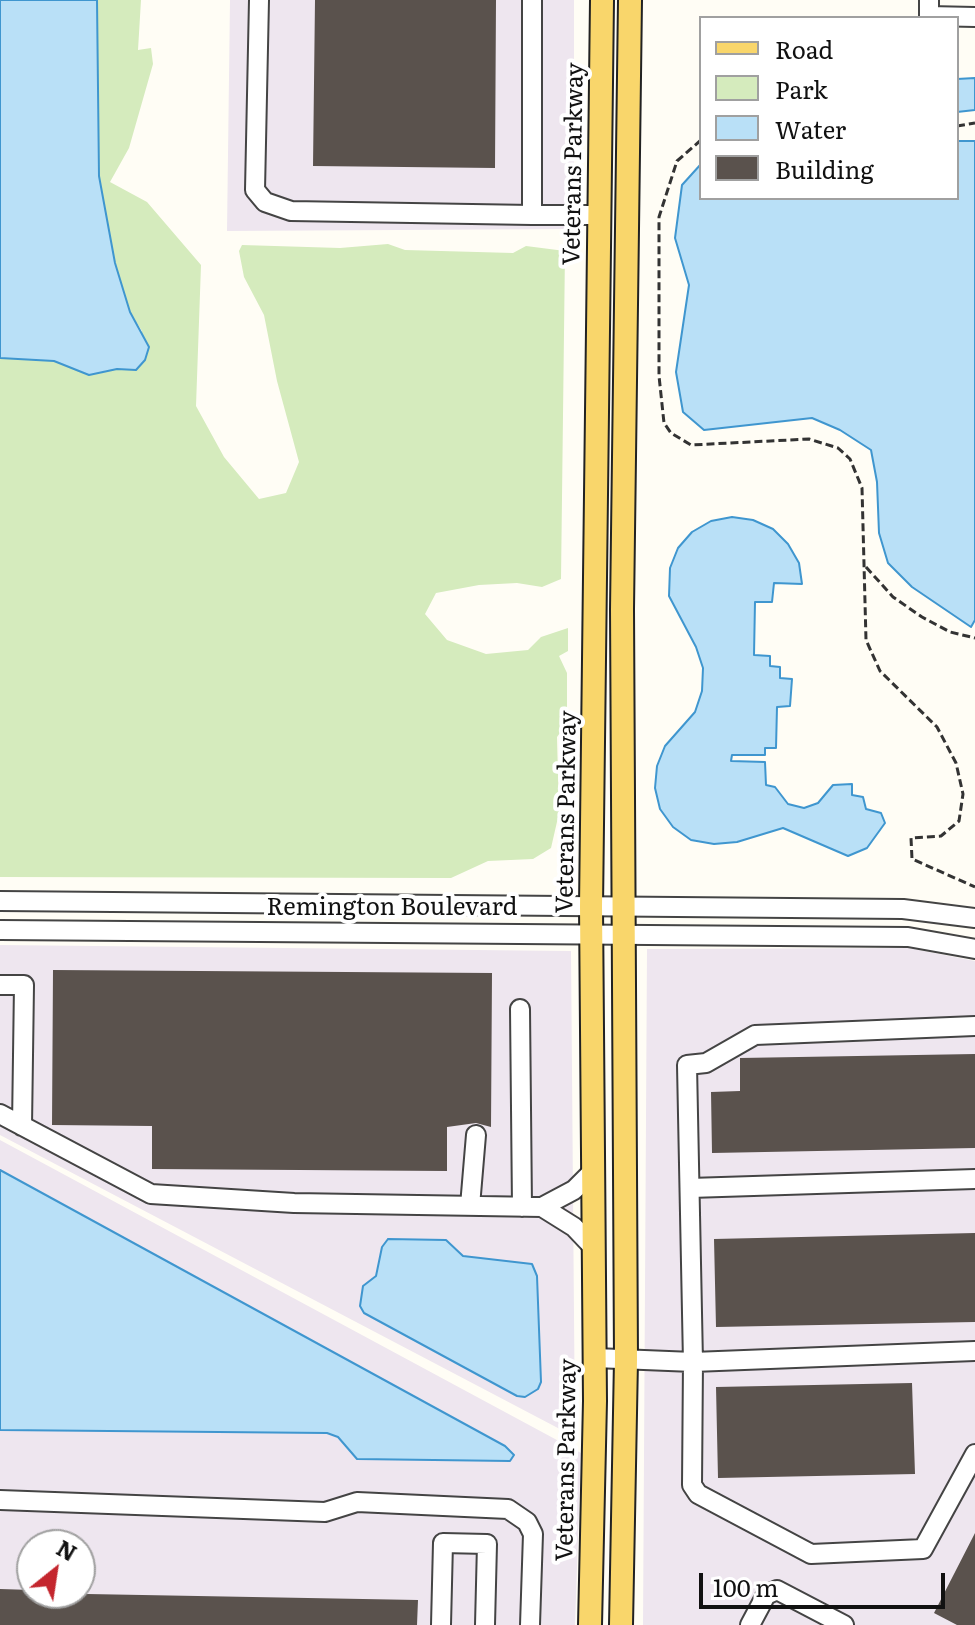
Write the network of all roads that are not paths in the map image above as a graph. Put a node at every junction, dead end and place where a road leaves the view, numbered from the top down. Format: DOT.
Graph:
graph roads {
  1 [pos="259,0"];
  2 [pos="532,0"];
  3 [pos="602,0"];
  4 [pos="630,0"];
  5 [pos="532,215"];
  6 [pos="599,215"];
  7 [pos="0,901"];
  8 [pos="591,906"];
  9 [pos="622,906"];
  10 [pos="975,918"];
  11 [pos="0,930"];
  12 [pos="591,933"];
  13 [pos="622,933"];
  14 [pos="975,949"];
  15 [pos="0,985"];
  16 [pos="520,1009"];
  17 [pos="975,1026"];
  18 [pos="0,1114"];
  19 [pos="22,1126"];
  20 [pos="476,1135"];
  21 [pos="593,1171"];
  22 [pos="975,1179"];
  23 [pos="690,1188"];
  24 [pos="470,1206"];
  25 [pos="522,1207"];
  26 [pos="542,1207"];
  27 [pos="594,1248"];
  28 [pos="975,1351"];
  29 [pos="595,1358"];
  30 [pos="626,1360"];
  31 [pos="693,1362"];
  32 [pos="975,1454"];
  33 [pos="0,1500"];
  34 [pos="441,1625"];
  35 [pos="485,1625"];
  36 [pos="530,1625"];
  37 [pos="590,1625"];
  38 [pos="621,1625"];
  39 [pos="750,1625"];
  40 [pos="844,1625"];
  1 -- 5 [label="street"];
  2 -- 5 [label="street"];
  3 -- 6 [label="main road, Veterans Parkway"];
  4 -- 9 [label="main road"];
  5 -- 6 [label="street"];
  6 -- 8 [label="main road, Veterans Parkway"];
  7 -- 8 [label="street, Remington Boulevard"];
  8 -- 9 [label="street, Remington Boulevard"];
  8 -- 12 [label="main road, Veterans Parkway"];
  9 -- 10 [label="street, Remington Boulevard"];
  9 -- 13 [label="main road"];
  11 -- 12 [label="street, Remington Boulevard"];
  12 -- 13 [label="street, Remington Boulevard"];
  12 -- 21 [label="main road, Veterans Parkway"];
  13 -- 14 [label="street, Remington Boulevard"];
  13 -- 30 [label="main road"];
  15 -- 19 [label="street"];
  16 -- 25 [label="street"];
  17 -- 23 [label="street"];
  18 -- 19 [label="street"];
  19 -- 24 [label="street"];
  20 -- 24 [label="street"];
  21 -- 26 [label="street"];
  21 -- 27 [label="main road, Veterans Parkway"];
  22 -- 23 [label="street"];
  23 -- 31 [label="street"];
  24 -- 25 [label="street"];
  25 -- 26 [label="street"];
  26 -- 27 [label="street"];
  27 -- 29 [label="main road, Veterans Parkway"];
  28 -- 31 [label="street"];
  29 -- 30 [label="street"];
  29 -- 37 [label="main road, Veterans Parkway"];
  30 -- 31 [label="street"];
  30 -- 38 [label="main road"];
  31 -- 32 [label="street"];
  33 -- 36 [label="street"];
  34 -- 35 [label="street"];
  39 -- 40 [label="street"];
}
